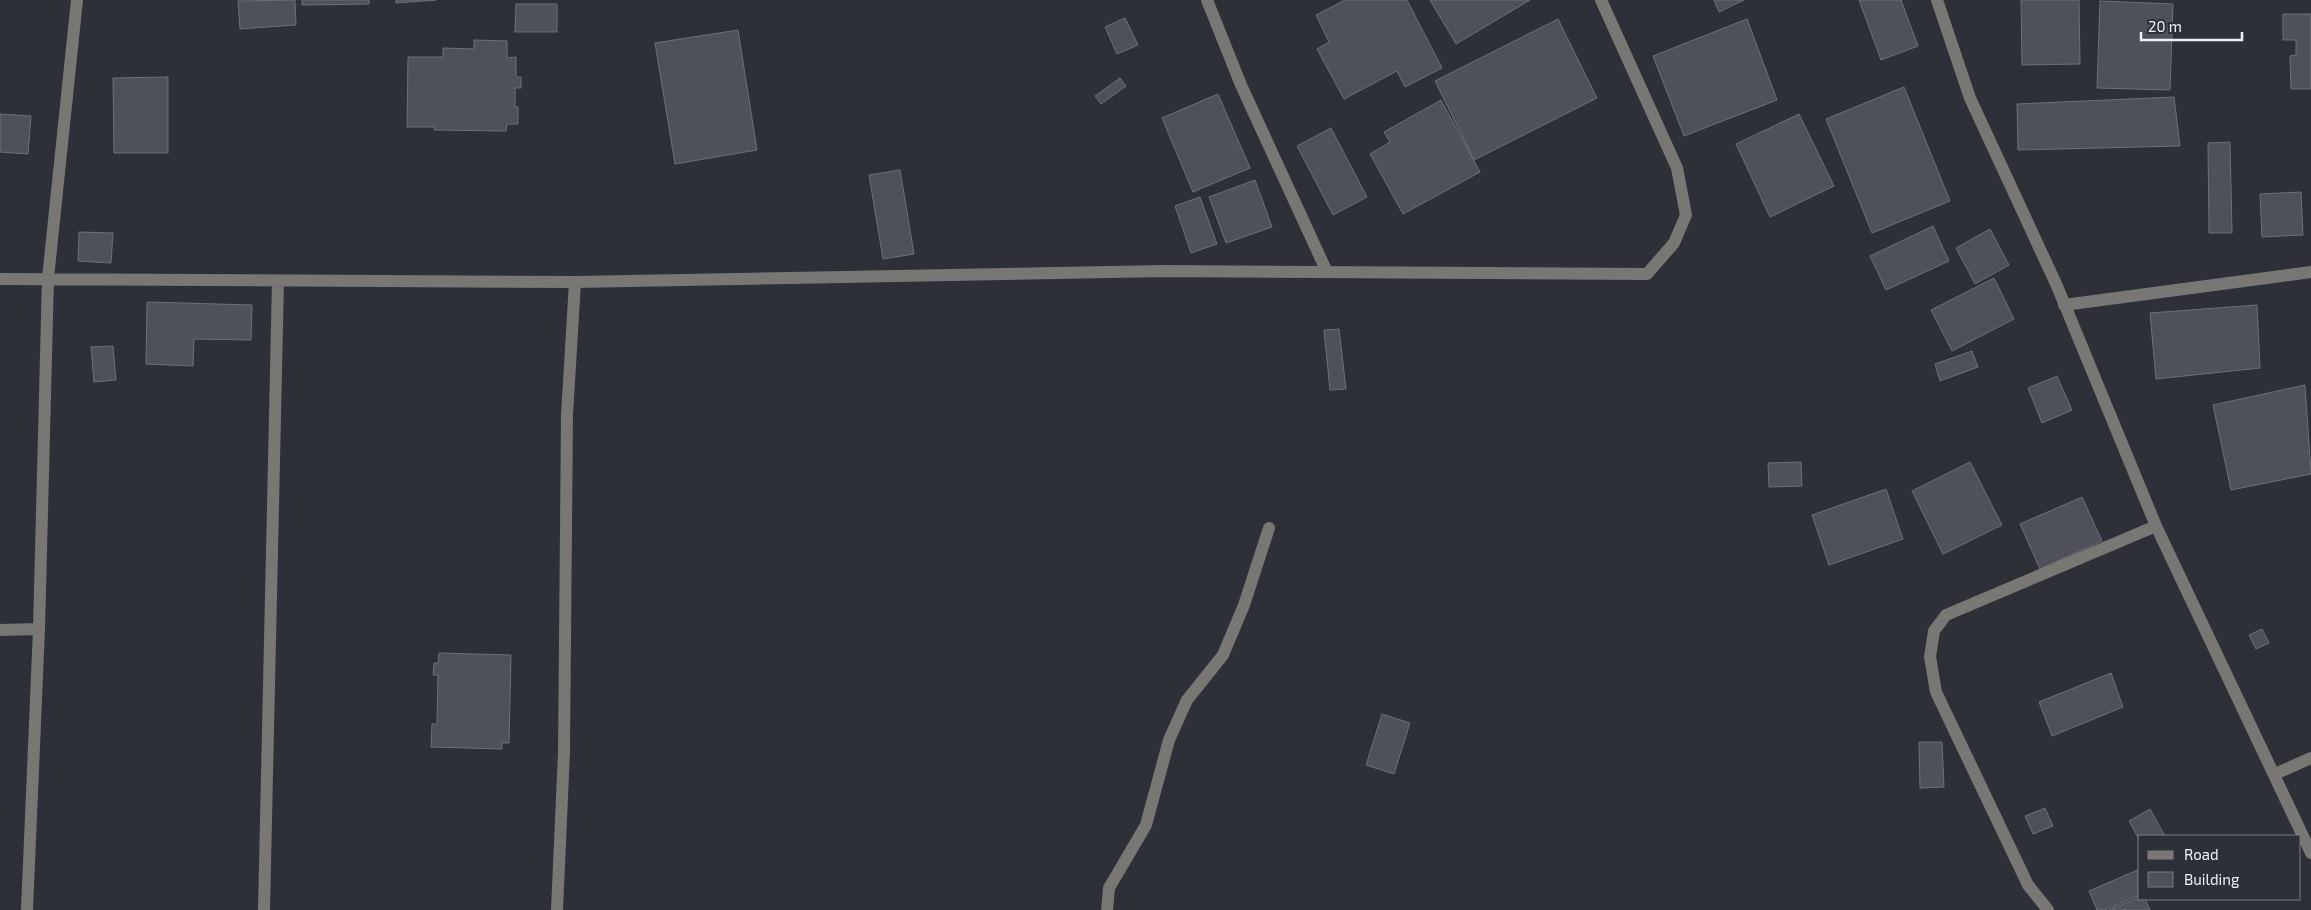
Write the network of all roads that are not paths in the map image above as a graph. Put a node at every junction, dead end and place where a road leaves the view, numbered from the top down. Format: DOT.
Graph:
graph roads {
  1 [pos="77,0"];
  2 [pos="1207,0"];
  3 [pos="1601,0"];
  4 [pos="1937,0"];
  5 [pos="1327,272"];
  6 [pos="2311,272"];
  7 [pos="48,278"];
  8 [pos="0,279"];
  9 [pos="278,281"];
  10 [pos="575,282"];
  11 [pos="2064,305"];
  12 [pos="2156,526"];
  13 [pos="1269,528"];
  14 [pos="39,629"];
  15 [pos="0,630"];
  16 [pos="2311,758"];
  17 [pos="2275,774"];
  18 [pos="2311,853"];
  19 [pos="27,910"];
  20 [pos="264,910"];
  21 [pos="557,910"];
  22 [pos="1107,910"];
  23 [pos="2048,910"];
  1 -- 7 [label="street"];
  2 -- 5 [label="street"];
  3 -- 5 [label="street"];
  4 -- 11 [label="street"];
  5 -- 10 [label="street"];
  6 -- 11 [label="street"];
  7 -- 8 [label="street"];
  7 -- 9 [label="street"];
  7 -- 14 [label="street"];
  9 -- 10 [label="street"];
  9 -- 20 [label="street"];
  10 -- 21 [label="street"];
  11 -- 12 [label="street"];
  12 -- 17 [label="street"];
  12 -- 23 [label="street"];
  13 -- 22 [label="street"];
  14 -- 15 [label="street"];
  14 -- 19 [label="street"];
  16 -- 17 [label="street"];
  17 -- 18 [label="street"];
}
